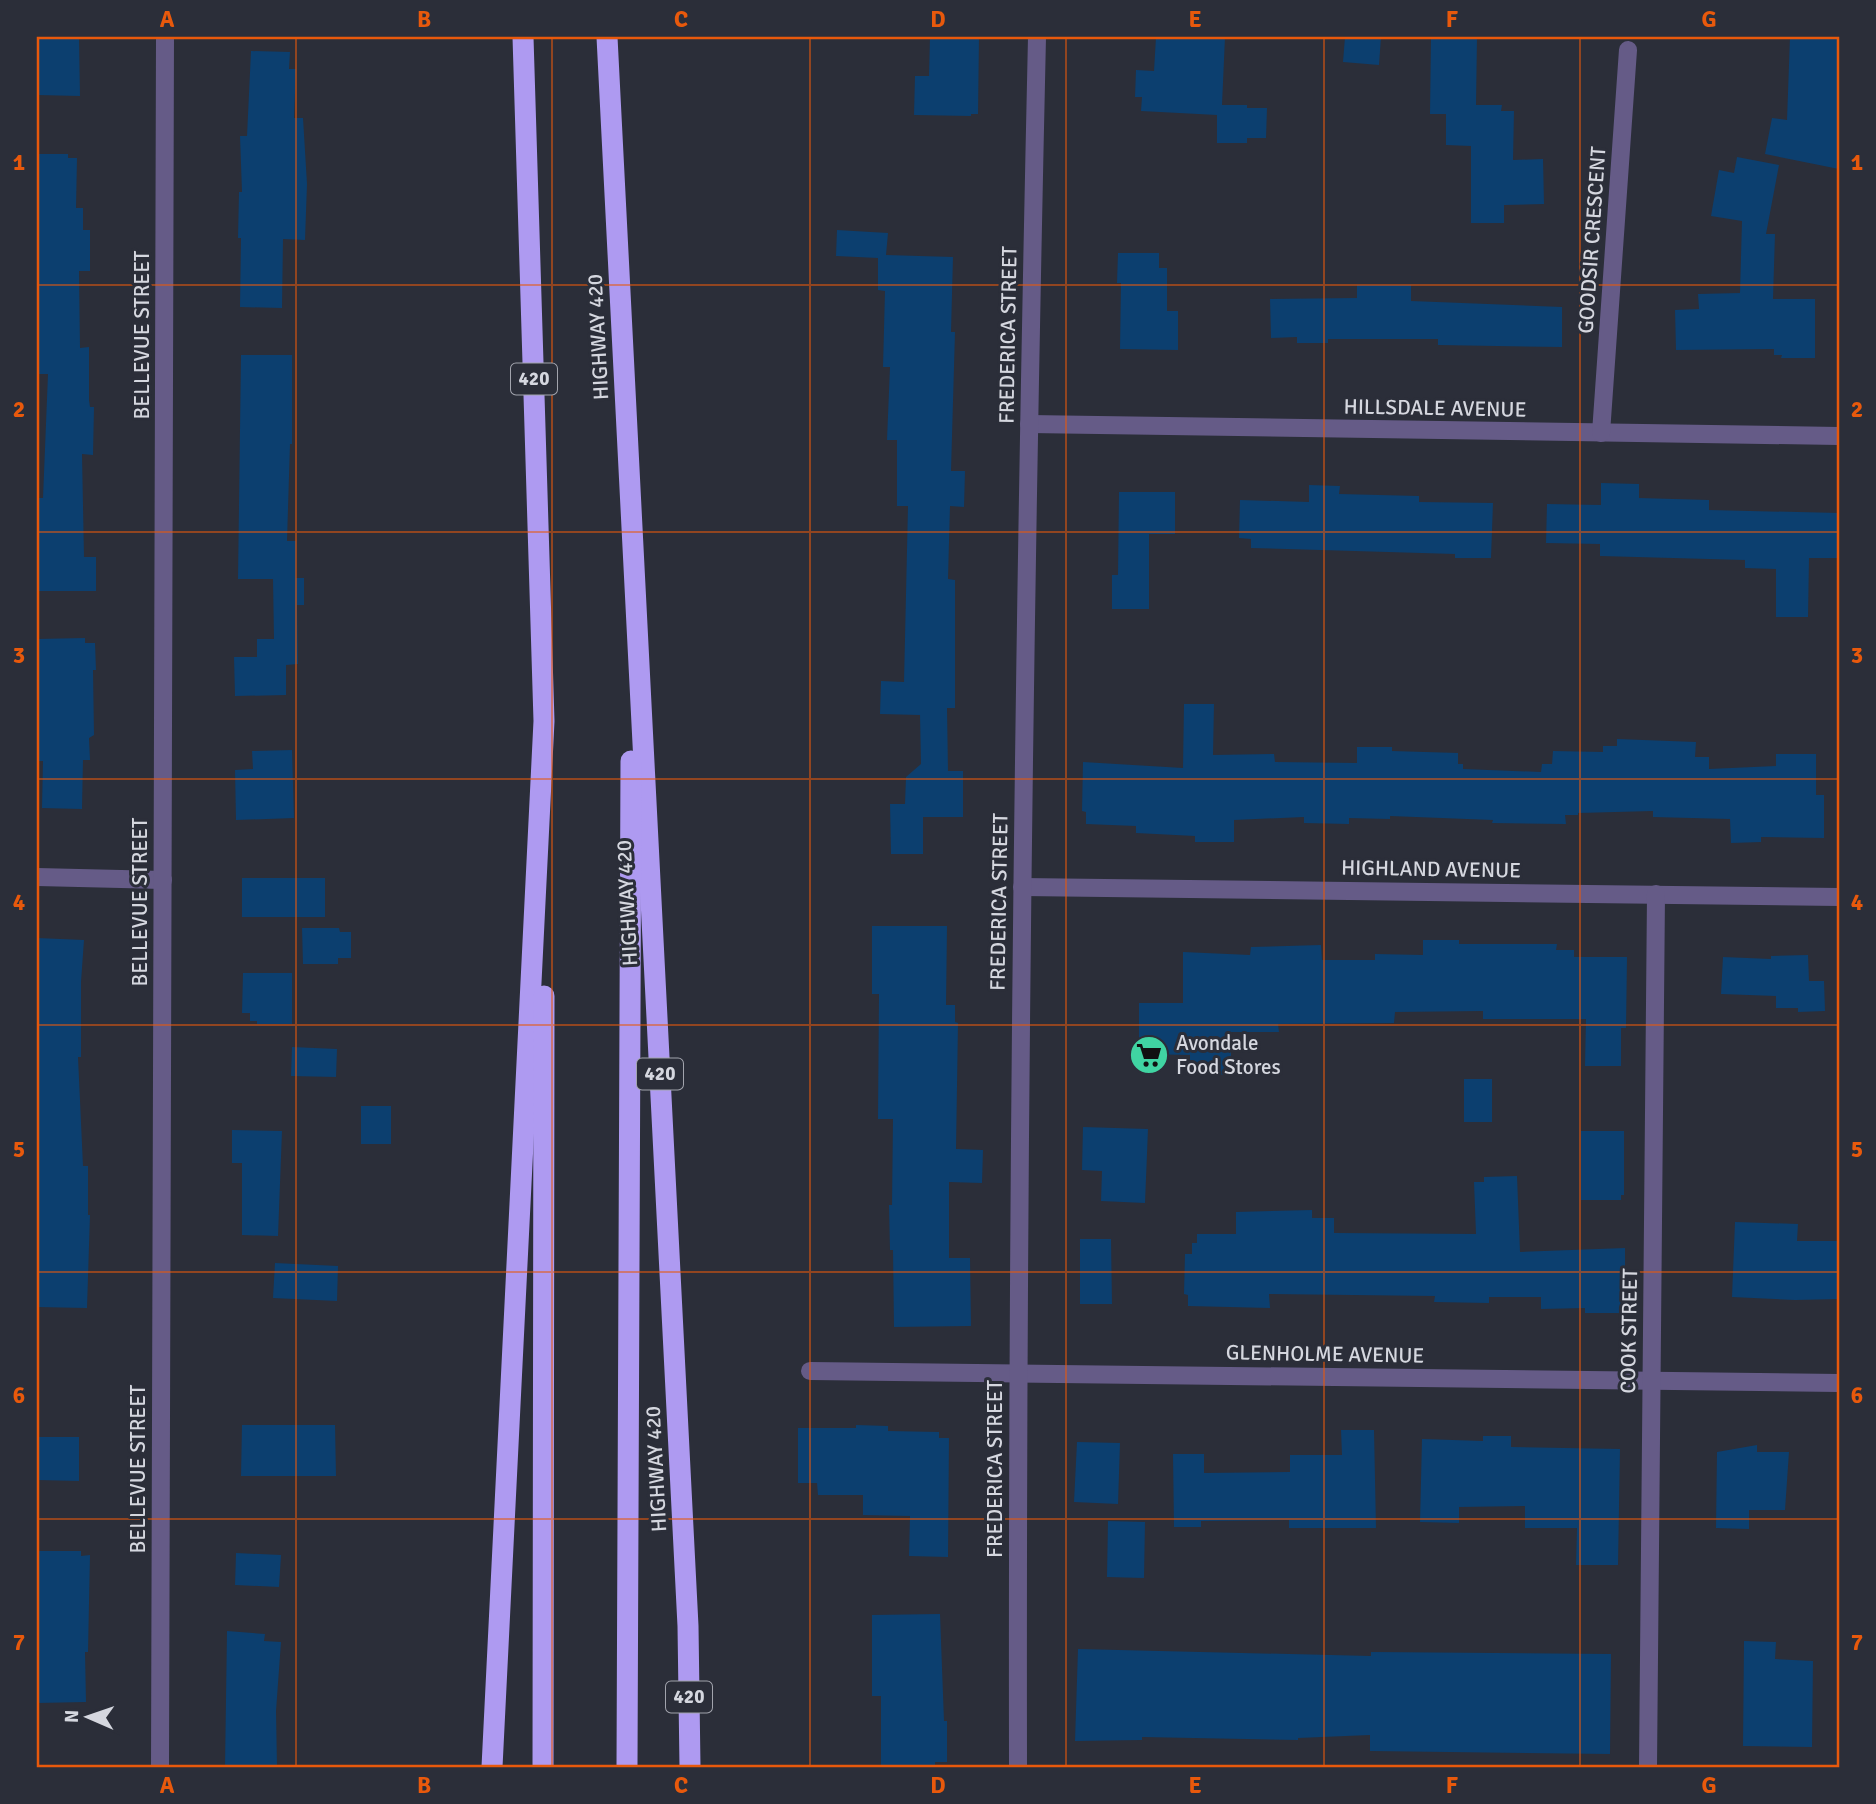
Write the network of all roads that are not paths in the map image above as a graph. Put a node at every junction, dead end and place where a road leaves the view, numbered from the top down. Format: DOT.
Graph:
graph roads {
  1 [pos="165,37"];
  2 [pos="523,37"];
  3 [pos="607,37"];
  4 [pos="1037,37"];
  5 [pos="1628,50"];
  6 [pos="1029,424"];
  7 [pos="1601,433"];
  8 [pos="1839,436"];
  9 [pos="632,521"];
  10 [pos="544,720"];
  11 [pos="37,877"];
  12 [pos="163,880"];
  13 [pos="1021,887"];
  14 [pos="1656,894"];
  15 [pos="1839,897"];
  16 [pos="810,1371"];
  17 [pos="1017,1373"];
  18 [pos="1651,1381"];
  19 [pos="1839,1383"];
  20 [pos="688,1626"];
  21 [pos="160,1767"];
  22 [pos="492,1767"];
  23 [pos="543,1767"];
  24 [pos="627,1767"];
  25 [pos="690,1767"];
  26 [pos="700,1767"];
  27 [pos="1018,1767"];
  28 [pos="1648,1767"];
  1 -- 12 [label="street, BELLEVUE STREET"];
  2 -- 10 [label="highway, 420"];
  3 -- 9 [label="highway, HIGHWAY 420 / 420"];
  4 -- 6 [label="street, FREDERICA STREET"];
  5 -- 7 [label="street, GOODSIR CRESCENT"];
  6 -- 7 [label="street, HILLSDALE AVENUE"];
  6 -- 13 [label="street, FREDERICA STREET"];
  7 -- 8 [label="street, HILLSDALE AVENUE"];
  9 -- 20 [label="highway, HIGHWAY 420 / 420"];
  9 -- 24 [label="highway"];
  10 -- 22 [label="highway, 420"];
  10 -- 23 [label="highway"];
  11 -- 12 [label="street"];
  12 -- 21 [label="street, BELLEVUE STREET"];
  13 -- 14 [label="street, HIGHLAND AVENUE"];
  13 -- 17 [label="street, FREDERICA STREET"];
  14 -- 15 [label="street, HIGHLAND AVENUE"];
  14 -- 18 [label="street, COOK STREET"];
  16 -- 17 [label="street, GLENHOLME AVENUE"];
  17 -- 18 [label="street, GLENHOLME AVENUE"];
  17 -- 27 [label="street, FREDERICA STREET"];
  18 -- 19 [label="street, GLENHOLME AVENUE"];
  18 -- 28 [label="street, COOK STREET"];
  20 -- 25 [label="highway, HIGHWAY 420 / 420"];
  20 -- 26 [label="highway"];
}
